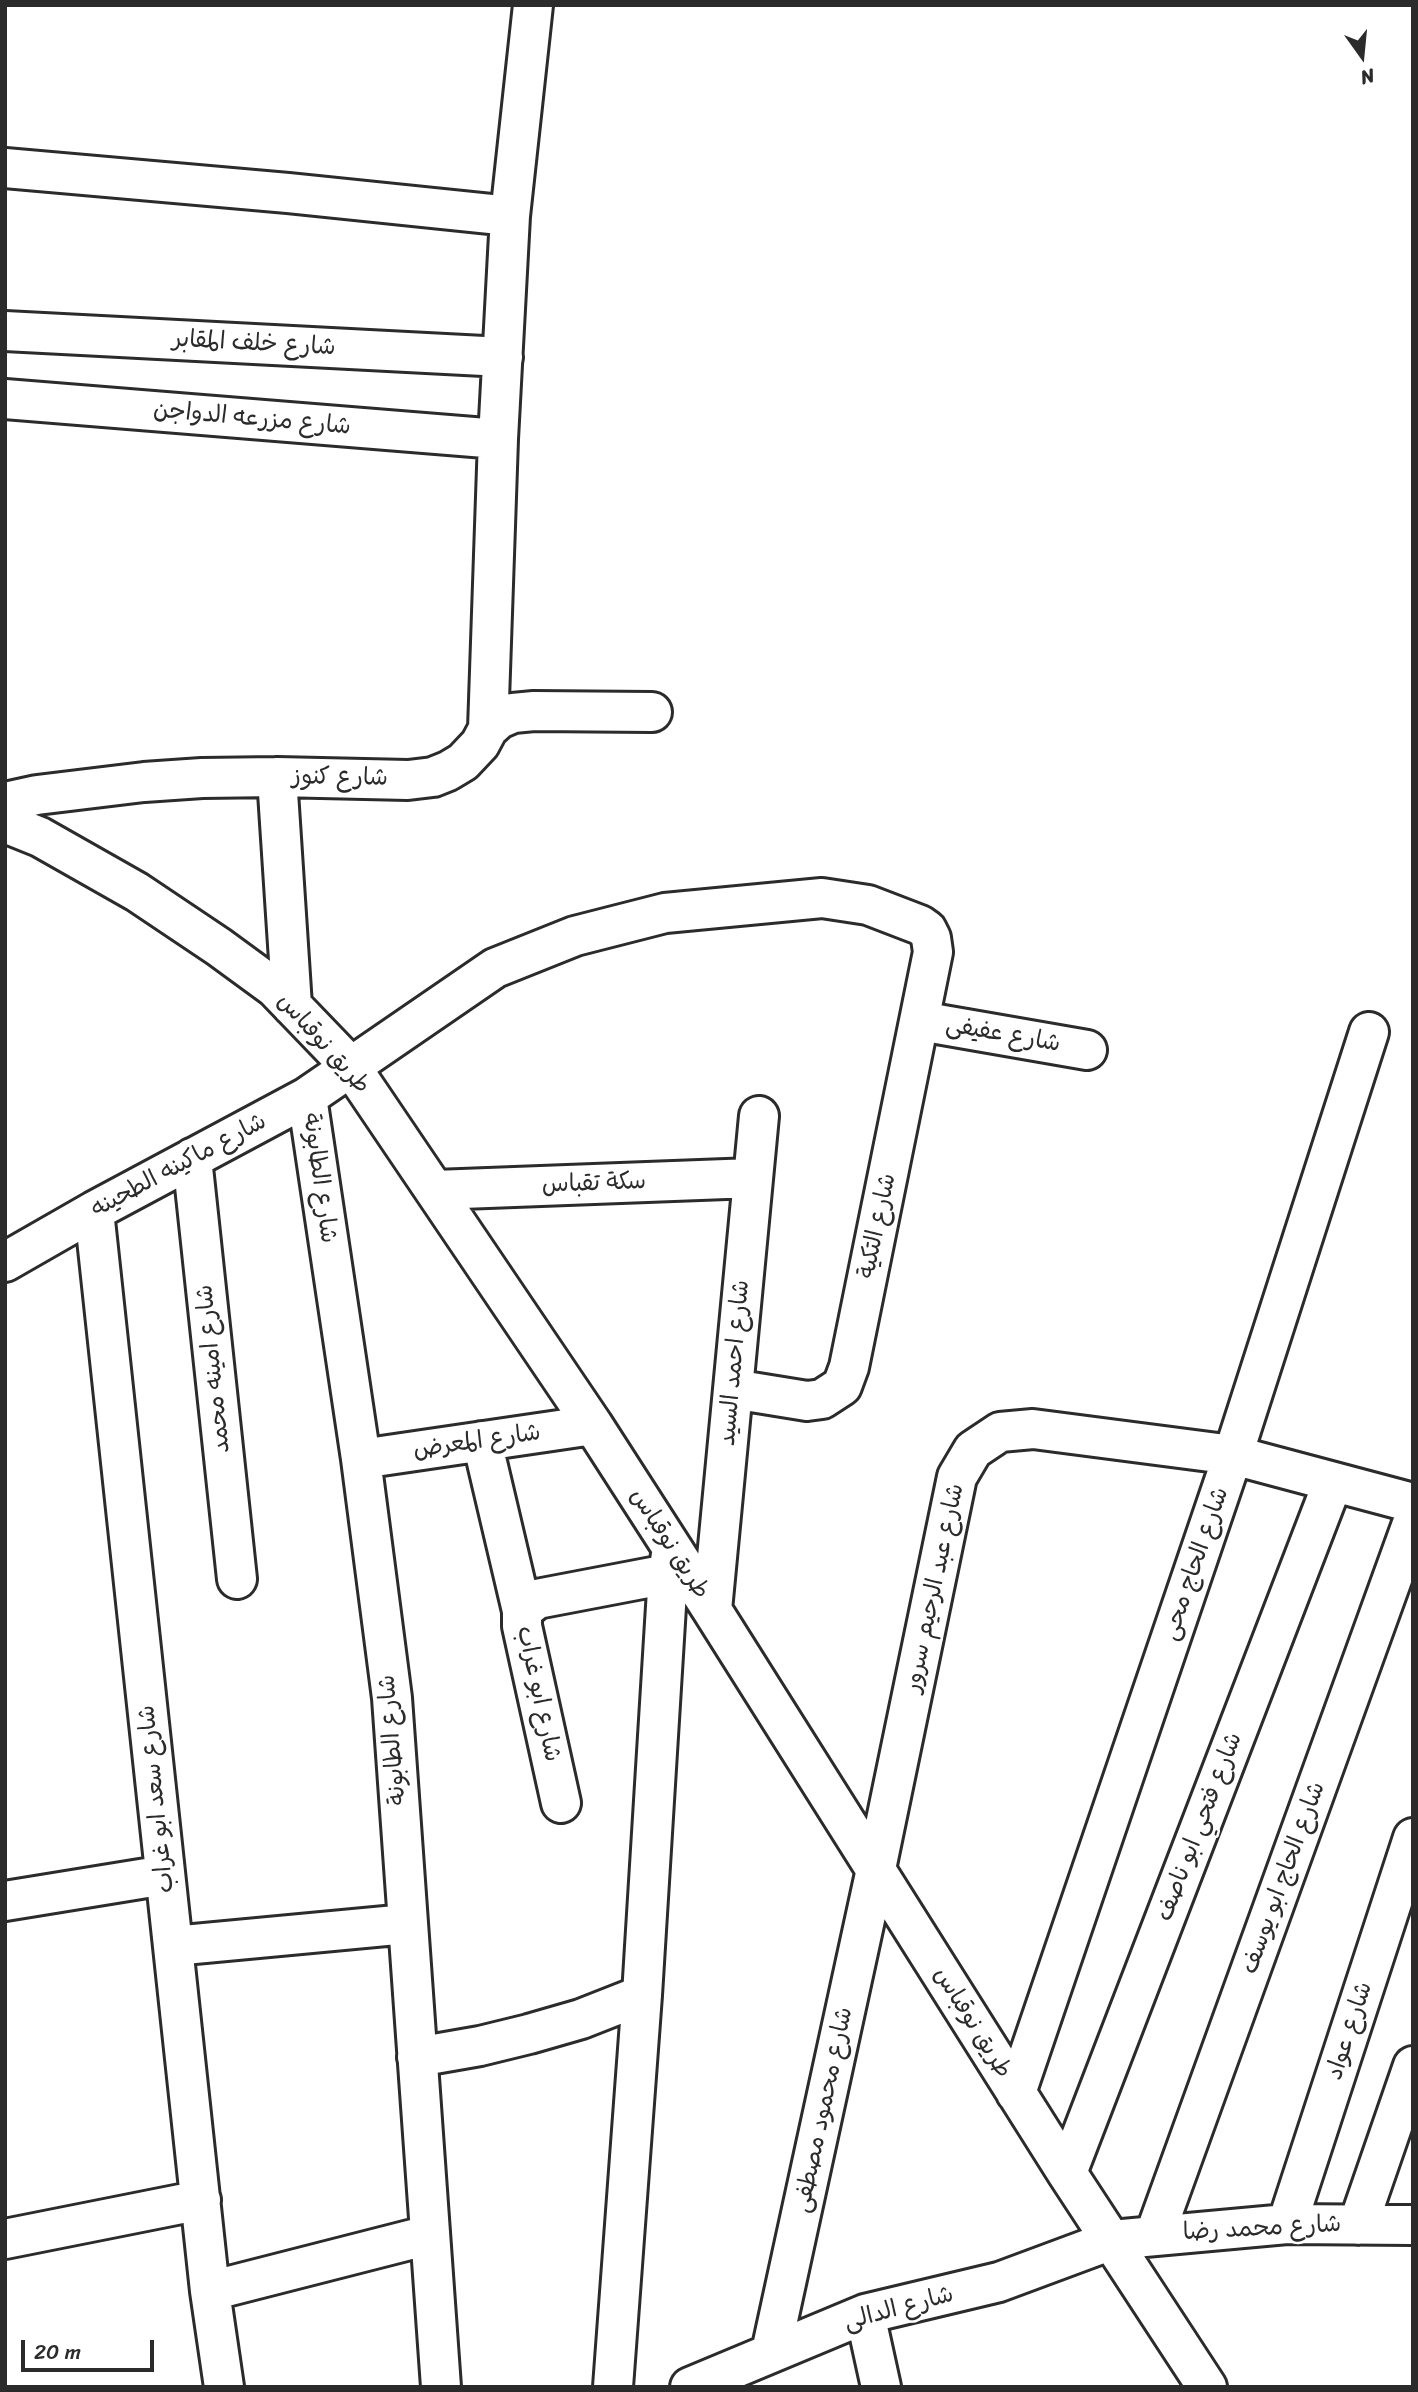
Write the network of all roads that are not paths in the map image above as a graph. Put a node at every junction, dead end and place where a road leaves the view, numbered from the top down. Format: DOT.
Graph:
graph roads {
  1 [pos="533,5"];
  2 [pos="5,168"];
  3 [pos="510,216"];
  4 [pos="5,331"];
  5 [pos="503,357"];
  6 [pos="5,399"];
  7 [pos="498,439"];
  8 [pos="652,712"];
  9 [pos="488,729"];
  10 [pos="277,777"];
  11 [pos="5,802"];
  12 [pos="5,823"];
  13 [pos="933,952"];
  14 [pos="292,1006"];
  15 [pos="920,1021"];
  16 [pos="1369,1032"];
  17 [pos="1087,1050"];
  18 [pos="351,1067"];
  19 [pos="307,1097"];
  20 [pos="759,1116"];
  21 [pos="192,1158"];
  22 [pos="753,1178"];
  23 [pos="435,1190"];
  24 [pos="94,1211"];
  25 [pos="5,1262"];
  26 [pos="733,1389"];
  27 [pos="593,1425"];
  28 [pos="482,1441"];
  29 [pos="1233,1455"];
  30 [pos="361,1459"];
  31 [pos="1333,1482"];
  32 [pos="1413,1503"];
  33 [pos="1413,1521"];
  34 [pos="670,1561"];
  35 [pos="237,1579"];
  36 [pos="712,1610"];
  37 [pos="522,1611"];
  38 [pos="561,1803"];
  39 [pos="1413,1838"];
  40 [pos="876,1869"];
  41 [pos="165,1875"];
  42 [pos="5,1901"];
  43 [pos="407,1924"];
  44 [pos="173,1946"];
  45 [pos="642,1995"];
  46 [pos="417,2057"];
  47 [pos="1413,2066"];
  48 [pos="1016,2093"];
  49 [pos="1067,2173"];
  50 [pos="201,2200"];
  51 [pos="1287,2224"];
  52 [pos="1357,2225"];
  53 [pos="1413,2225"];
  54 [pos="1155,2234"];
  55 [pos="429,2235"];
  56 [pos="5,2239"];
  57 [pos="1112,2240"];
  58 [pos="211,2291"];
  59 [pos="865,2314"];
  60 [pos="768,2365"];
  61 [pos="224,2387"];
  62 [pos="441,2387"];
  63 [pos="613,2387"];
  64 [pos="690,2387"];
  65 [pos="881,2387"];
  66 [pos="1207,2387"];
  1 -- 3 [label="street"];
  2 -- 3 [label="street"];
  3 -- 5 [label="street"];
  4 -- 5 [label="street, شارع خلف المقابر"];
  5 -- 7 [label="street"];
  6 -- 7 [label="street, شارع مزرعه الدواجن"];
  7 -- 9 [label="street"];
  8 -- 9 [label="street, شارع كنوز"];
  9 -- 10 [label="street, شارع كنوز"];
  10 -- 11 [label="street, شارع كنوز"];
  10 -- 14 [label="street"];
  12 -- 14 [label="street, طريق نوقباس"];
  13 -- 15 [label="street, شارع التكية"];
  13 -- 18 [label="street, شارع ماكينه الطحينه"];
  14 -- 18 [label="street, طريق نوقباس"];
  15 -- 17 [label="street, شارع عفيفى"];
  15 -- 26 [label="street, شارع التكية"];
  16 -- 29 [label="street, شارع الحاج محى"];
  18 -- 19 [label="street, شارع ماكينه الطحينه"];
  18 -- 23 [label="street, طريق نوقباس"];
  19 -- 21 [label="street, شارع ماكينه الطحينه"];
  19 -- 30 [label="street, شارع الطابونة"];
  20 -- 22 [label="street, شارع احمد السيد"];
  21 -- 24 [label="street, شارع ماكينه الطحينه"];
  21 -- 35 [label="street, شارع امينه محمد"];
  22 -- 23 [label="street, سكة تقباس"];
  22 -- 26 [label="street, شارع احمد السيد"];
  23 -- 27 [label="street, طريق نوقباس"];
  24 -- 25 [label="street, شارع ماكينه الطحينه"];
  24 -- 41 [label="street, شارع سعد ابو غراب"];
  26 -- 36 [label="street, شارع احمد السيد"];
  27 -- 28 [label="street, شارع المعرض"];
  27 -- 34 [label="street, طريق نوقباس"];
  28 -- 30 [label="street, شارع المعرض"];
  28 -- 37 [label="street"];
  29 -- 31 [label="street"];
  29 -- 40 [label="street, شارع عبد الرحيم سرور"];
  29 -- 48 [label="street, شارع الحاج محى"];
  30 -- 43 [label="street, شارع الطابونة"];
  31 -- 32 [label="street"];
  31 -- 49 [label="street, شارع فتحي ابو ناصف"];
  33 -- 54 [label="street, شارع الحاج ابو يوسف"];
  34 -- 36 [label="street, طريق نوقباس"];
  34 -- 37 [label="street, شارع ابو غراب"];
  34 -- 45 [label="street"];
  36 -- 40 [label="street, طريق نوقباس"];
  37 -- 38 [label="street, شارع ابو غراب"];
  39 -- 51 [label="street, شارع عواد"];
  40 -- 48 [label="street, طريق نوقباس"];
  40 -- 60 [label="street, شارع محمود مصطفى"];
  41 -- 42 [label="street"];
  41 -- 44 [label="street, شارع سعد ابو غراب"];
  43 -- 44 [label="street"];
  43 -- 46 [label="street, شارع الطابونة"];
  44 -- 50 [label="street, شارع سعد ابو غراب"];
  45 -- 46 [label="street"];
  45 -- 63 [label="street"];
  46 -- 55 [label="street, شارع الطابونة"];
  47 -- 52 [label="street"];
  48 -- 49 [label="street, طريق نوقباس"];
  49 -- 57 [label="street, طريق نوقباس"];
  50 -- 56 [label="street"];
  50 -- 58 [label="street, شارع سعد ابو غراب"];
  51 -- 52 [label="street, شارع محمد رضا"];
  51 -- 54 [label="street, شارع محمد رضا"];
  52 -- 53 [label="street, شارع محمد رضا"];
  54 -- 57 [label="street, شارع محمد رضا"];
  55 -- 58 [label="street"];
  55 -- 62 [label="street, شارع الطابونة"];
  57 -- 59 [label="street, شارع الدالى"];
  57 -- 66 [label="street, طريق نوقباس"];
  58 -- 61 [label="street, شارع سعد ابو غراب"];
  59 -- 60 [label="street, شارع الدالى"];
  59 -- 65 [label="street"];
  60 -- 64 [label="street, شارع الدالى"];
}
